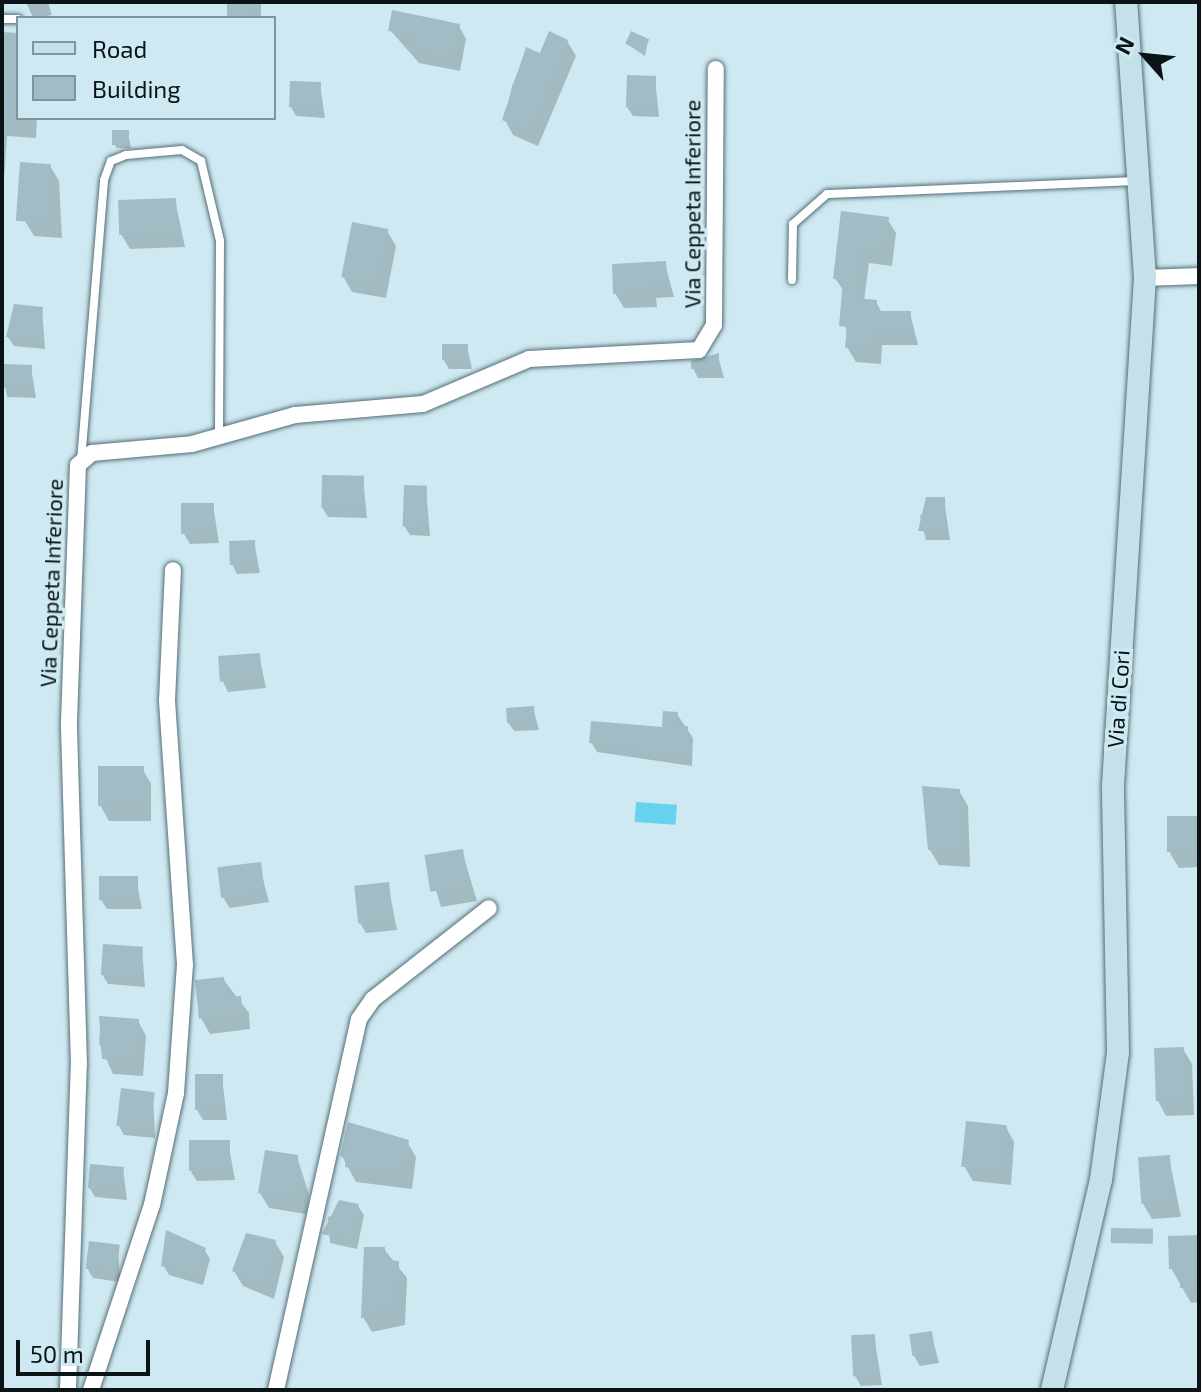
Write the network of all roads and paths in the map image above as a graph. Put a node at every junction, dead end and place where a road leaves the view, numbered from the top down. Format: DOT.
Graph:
graph roads {
  1 [pos="1126,2"];
  2 [pos="716,69"];
  3 [pos="1139,181"];
  4 [pos="1199,276"];
  5 [pos="1145,278"];
  6 [pos="792,280"];
  7 [pos="219,437"];
  8 [pos="81,461"];
  9 [pos="173,570"];
  10 [pos="489,908"];
  11 [pos="93,1389"];
  12 [pos="68,1390"];
  13 [pos="276,1390"];
  14 [pos="1052,1390"];
  1 -- 3 [label="main road, Via di Cori"];
  2 -- 7 [label="street, Via Ceppeta Inferiore"];
  3 -- 5 [label="main road, Via di Cori"];
  3 -- 6 [label="lane"];
  4 -- 5 [label="street"];
  5 -- 14 [label="main road, Via di Cori"];
  7 -- 8 [label="street, Via Ceppeta Inferiore"];
  7 -- 8 [label="lane"];
  8 -- 12 [label="street, Via Ceppeta Inferiore"];
  9 -- 11 [label="street"];
  10 -- 13 [label="street"];
}
